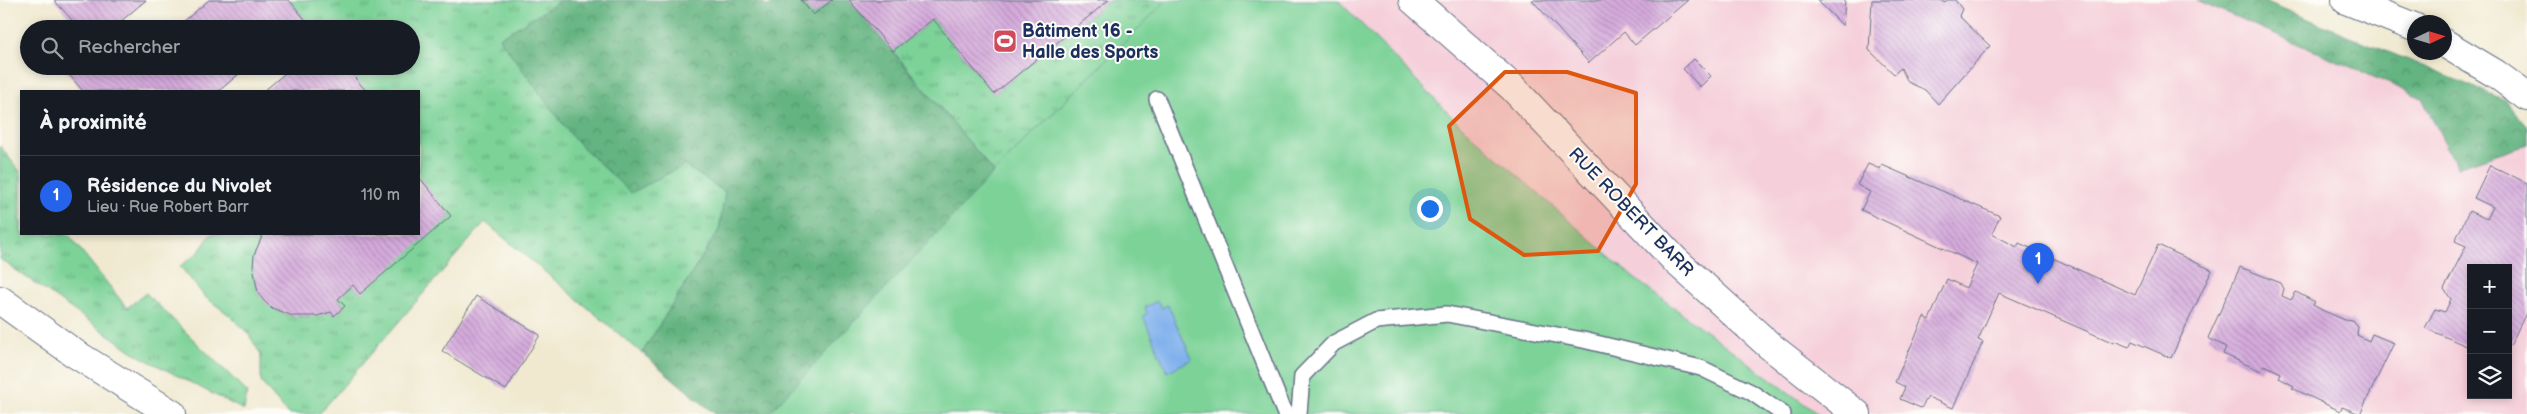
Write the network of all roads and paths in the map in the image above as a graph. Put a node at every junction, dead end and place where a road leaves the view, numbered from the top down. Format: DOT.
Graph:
graph roads {
  1 [pos="1413,0"];
  2 [pos="2346,0"];
  3 [pos="2407,24"];
  4 [pos="2452,48"];
  5 [pos="2527,97"];
  6 [pos="1157,98"];
  7 [pos="0,300"];
  8 [pos="172,414"];
  9 [pos="1285,414"];
  10 [pos="1299,414"];
  11 [pos="1784,414"];
  12 [pos="1857,414"];
  1 -- 12 [label="street, RUE ROBERT BARR"];
  2 -- 3 [label="street"];
  4 -- 5 [label="street"];
  6 -- 9 [label="lane"];
  7 -- 8 [label="street"];
  10 -- 11 [label="lane"];
}
